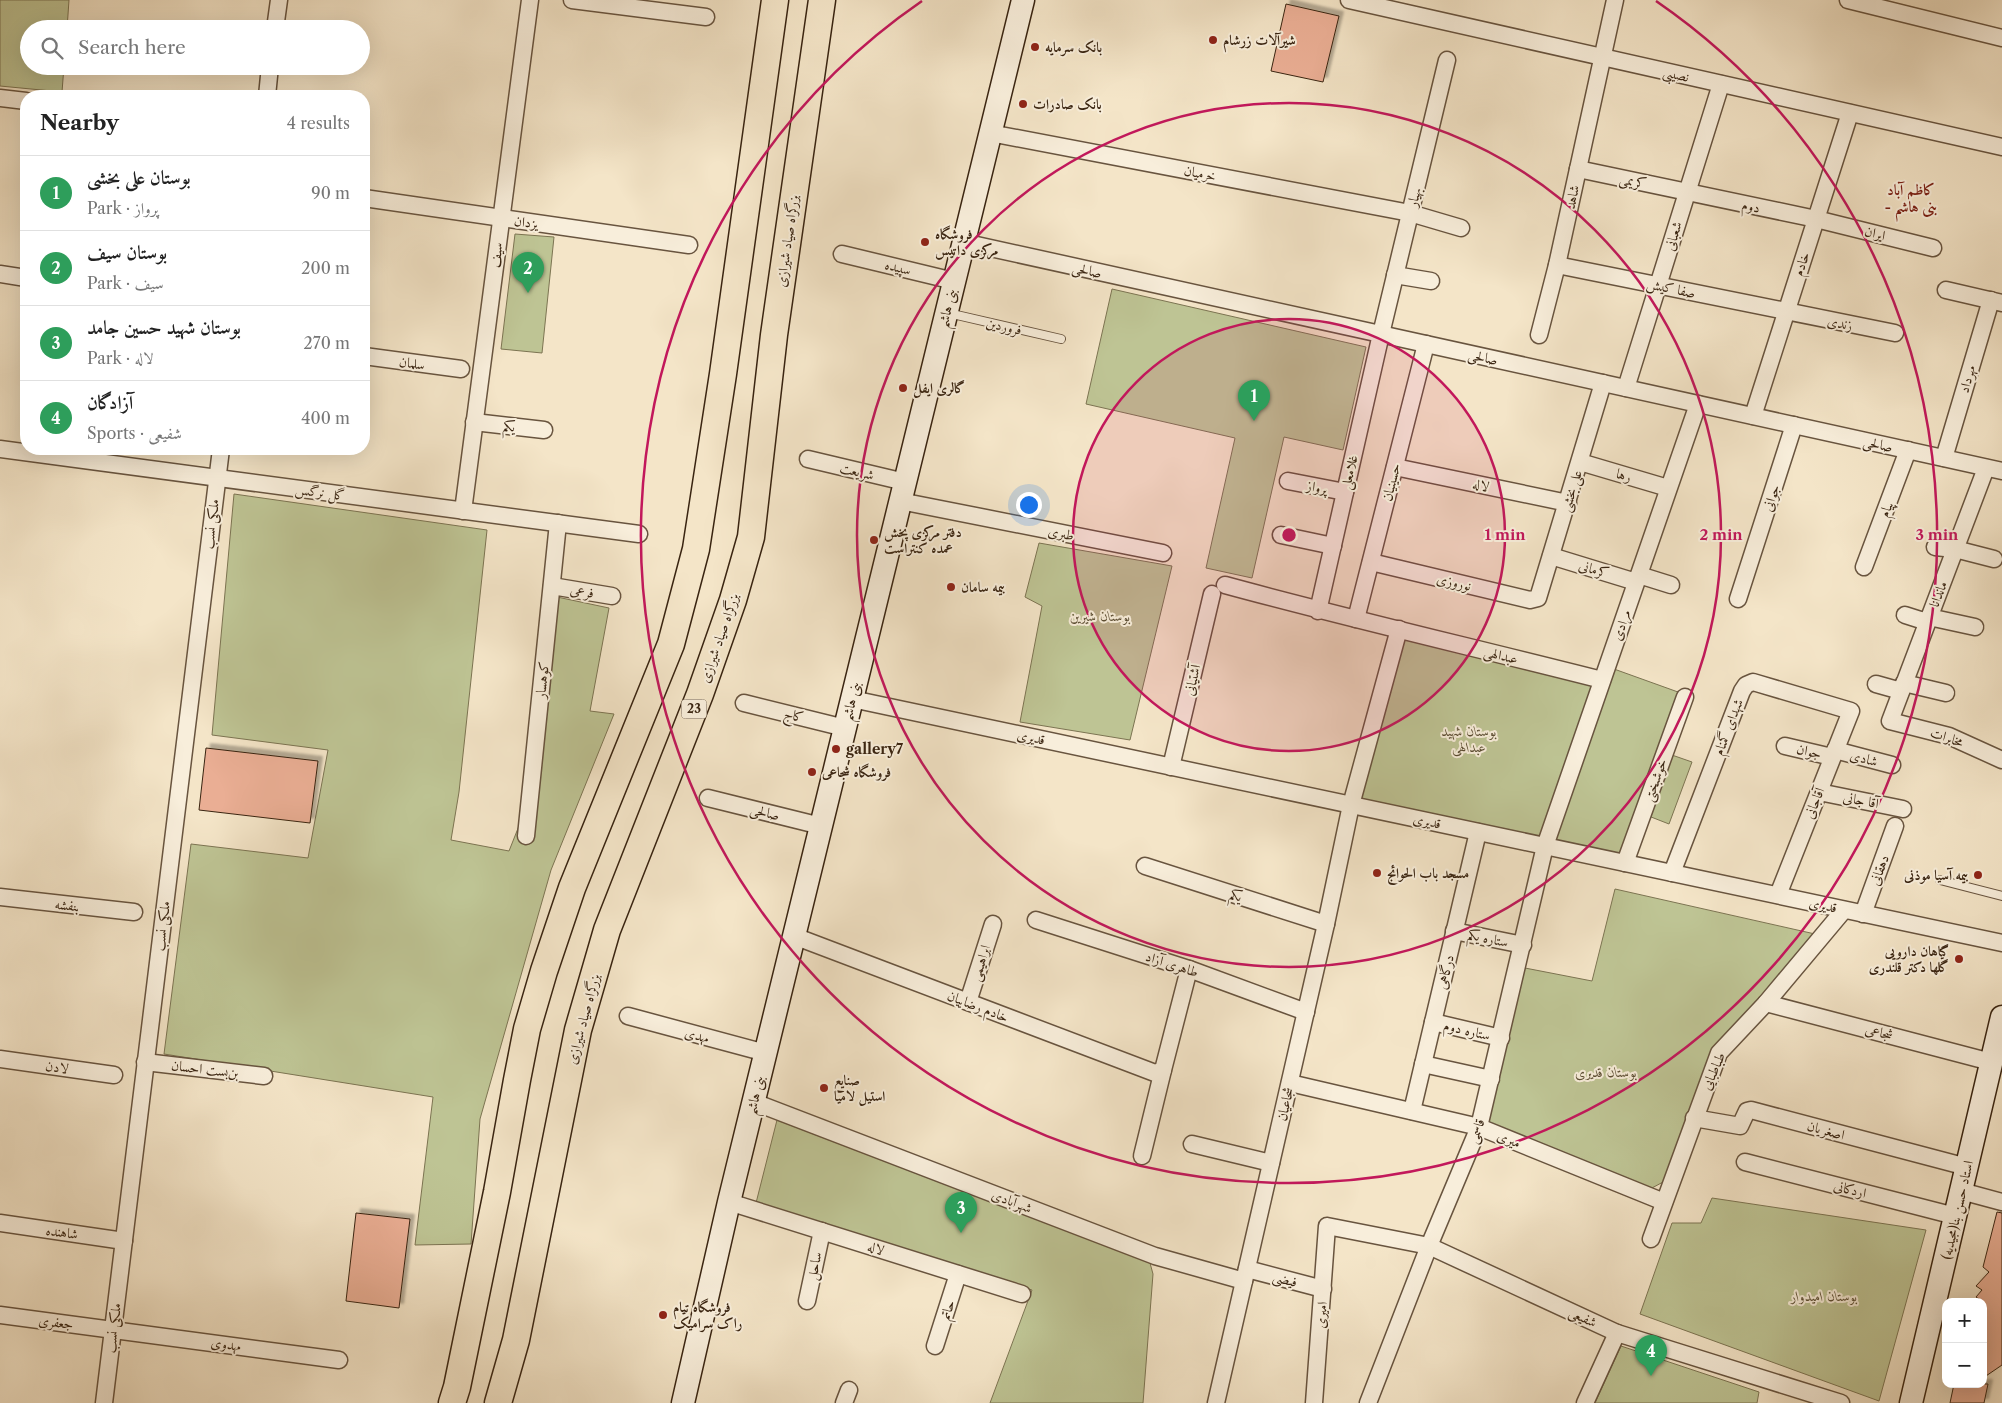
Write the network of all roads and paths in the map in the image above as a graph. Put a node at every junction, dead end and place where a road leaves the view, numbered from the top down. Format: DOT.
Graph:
graph roads {
  1 [pos="279,0"];
  2 [pos="530,0"];
  3 [pos="572,0"];
  4 [pos="775,0"];
  5 [pos="822,0"];
  6 [pos="1023,0"];
  7 [pos="1349,0"];
  8 [pos="1615,0"];
  9 [pos="1848,0"];
  10 [pos="706,17"];
  11 [pos="276,20"];
  12 [pos="2002,38"];
  13 [pos="1603,57"];
  14 [pos="1447,60"];
  15 [pos="269,75"];
  16 [pos="1721,84"];
  17 [pos="267,90"];
  18 [pos="0,98"];
  19 [pos="20,100"];
  20 [pos="1850,113"];
  21 [pos="990,133"];
  22 [pos="2002,147"];
  23 [pos="1578,169"];
  24 [pos="1687,192"];
  25 [pos="370,199"];
  26 [pos="1410,214"];
  27 [pos="501,218"];
  28 [pos="1816,219"];
  29 [pos="1462,228"];
  30 [pos="964,242"];
  31 [pos="689,245"];
  32 [pos="1933,248"];
  33 [pos="842,254"];
  34 [pos="1557,265"];
  35 [pos="0,274"];
  36 [pos="1395,275"];
  37 [pos="20,277"];
  38 [pos="954,281"];
  39 [pos="1431,282"];
  40 [pos="1658,285"];
  41 [pos="1946,290"];
  42 [pos="1996,302"];
  43 [pos="1785,312"];
  44 [pos="946,313"];
  45 [pos="1895,333"];
  46 [pos="1381,334"];
  47 [pos="1539,335"];
  48 [pos="1061,339"];
  49 [pos="1426,344"];
  50 [pos="370,357"];
  51 [pos="460,369"];
  52 [pos="1603,383"];
  53 [pos="1626,388"];
  54 [pos="1698,404"];
  55 [pos="1753,416"];
  56 [pos="474,422"];
  57 [pos="1794,425"];
  58 [pos="544,430"];
  59 [pos="0,449"];
  60 [pos="1908,450"];
  61 [pos="20,452"];
  62 [pos="45,455"];
  63 [pos="220,455"];
  64 [pos="1944,458"];
  65 [pos="808,460"];
  66 [pos="1580,462"];
  67 [pos="1395,467"];
  68 [pos="1994,469"];
  69 [pos="217,478"];
  70 [pos="1288,481"];
  71 [pos="1668,488"];
  72 [pos="902,492"];
  73 [pos="1345,492"];
  74 [pos="1568,503"];
  75 [pos="463,511"];
  76 [pos="558,523"];
  77 [pos="639,534"];
  78 [pos="1281,535"];
  79 [pos="1333,546"];
  80 [pos="1935,547"];
  81 [pos="1955,549"];
  82 [pos="1164,553"];
  83 [pos="1551,556"];
  84 [pos="1994,559"];
  85 [pos="1371,562"];
  86 [pos="1864,567"];
  87 [pos="1637,578"];
  88 [pos="1670,585"];
  89 [pos="552,586"];
  90 [pos="1218,590"];
  91 [pos="612,596"];
  92 [pos="1538,598"];
  93 [pos="1738,599"];
  94 [pos="1318,611"];
  95 [pos="1905,615"];
  96 [pos="1928,619"];
  97 [pos="1356,620"];
  98 [pos="1975,627"];
  99 [pos="1399,629"];
  100 [pos="1602,680"];
  101 [pos="1876,684"];
  102 [pos="1903,687"];
  103 [pos="1946,693"];
  104 [pos="1686,697"];
  105 [pos="852,698"];
  106 [pos="744,703"];
  107 [pos="1851,710"];
  108 [pos="1890,721"];
  109 [pos="845,728"];
  110 [pos="1785,746"];
  111 [pos="1834,754"];
  112 [pos="2002,760"];
  113 [pos="1892,765"];
  114 [pos="1171,767"];
  115 [pos="1818,792"];
  116 [pos="708,798"];
  117 [pos="1351,805"];
  118 [pos="1903,808"];
  119 [pos="821,826"];
  120 [pos="1895,826"];
  121 [pos="1478,832"];
  122 [pos="526,836"];
  123 [pos="1545,846"];
  124 [pos="1625,863"];
  125 [pos="1145,866"];
  126 [pos="1672,873"];
  127 [pos="1940,880"];
  128 [pos="1778,895"];
  129 [pos="2002,896"];
  130 [pos="0,897"];
  131 [pos="1844,910"];
  132 [pos="134,912"];
  133 [pos="1863,914"];
  134 [pos="1036,920"];
  135 [pos="993,924"];
  136 [pos="1326,924"];
  137 [pos="1454,931"];
  138 [pos="794,936"];
  139 [pos="2002,943"];
  140 [pos="1522,946"];
  141 [pos="1189,969"];
  142 [pos="968,1002"];
  143 [pos="1766,1003"];
  144 [pos="1306,1012"];
  145 [pos="628,1016"];
  146 [pos="2002,1017"];
  147 [pos="1433,1022"];
  148 [pos="1501,1038"];
  149 [pos="766,1053"];
  150 [pos="1996,1057"];
  151 [pos="0,1059"];
  152 [pos="146,1062"];
  153 [pos="1423,1064"];
  154 [pos="1162,1070"];
  155 [pos="114,1075"];
  156 [pos="264,1076"];
  157 [pos="1491,1079"];
  158 [pos="1290,1083"];
  159 [pos="754,1102"];
  160 [pos="1412,1111"];
  161 [pos="1694,1118"];
  162 [pos="1479,1127"];
  163 [pos="1192,1144"];
  164 [pos="1142,1156"];
  165 [pos="1744,1162"];
  166 [pos="1272,1163"];
  167 [pos="1967,1167"];
  168 [pos="1961,1191"];
  169 [pos="729,1202"];
  170 [pos="1664,1202"];
  171 [pos="2002,1202"];
  172 [pos="1955,1216"];
  173 [pos="0,1223"];
  174 [pos="1327,1226"];
  175 [pos="822,1231"];
  176 [pos="1651,1239"];
  177 [pos="124,1241"];
  178 [pos="1429,1246"];
  179 [pos="958,1274"];
  180 [pos="1246,1275"];
  181 [pos="1323,1289"];
  182 [pos="1022,1294"];
  183 [pos="807,1301"];
  184 [pos="0,1314"];
  185 [pos="113,1329"];
  186 [pos="1617,1333"];
  187 [pos="935,1346"];
  188 [pos="339,1360"];
  189 [pos="104,1403"];
  190 [pos="452,1403"];
  191 [pos="498,1403"];
  192 [pos="682,1403"];
  193 [pos="1216,1403"];
  194 [pos="1314,1403"];
  195 [pos="1368,1403"];
  196 [pos="1585,1403"];
  197 [pos="1841,1403"];
  198 [pos="1911,1403"];
  1 -- 11 [label="street"];
  2 -- 27 [label="street, سیف"];
  3 -- 10 [label="street"];
  4 -- 190 [label="highway"];
  5 -- 191 [label="highway, بزرگراه صیاد شیرازی / 23"];
  6 -- 21 [label="main road, بنی هاشم"];
  7 -- 13 [label="street, نصیبی"];
  8 -- 13 [label="street, شاهد"];
  9 -- 12 [label="street"];
  13 -- 16 [label="street, نصیبی"];
  13 -- 23 [label="street, شاهد"];
  14 -- 26 [label="street, بهیار"];
  15 -- 17 [label="street"];
  16 -- 20 [label="street, نصیبی"];
  16 -- 24 [label="street, شعبانی"];
  18 -- 19 [label="street"];
  20 -- 22 [label="street, نصیبی"];
  20 -- 28 [label="street, خادم"];
  21 -- 26 [label="street, خرمیان"];
  21 -- 30 [label="main road, بنی هاشم"];
  23 -- 24 [label="street, کریمی"];
  23 -- 34 [label="street, شاهد"];
  24 -- 28 [label="street, دوم"];
  24 -- 40 [label="street, شعبانی"];
  25 -- 27 [label="street, یزدان"];
  26 -- 29 [label="street, خرمیان"];
  26 -- 36 [label="street, بهیار"];
  27 -- 31 [label="street, یزدان"];
  27 -- 56 [label="street, سیف"];
  28 -- 32 [label="street, ایران"];
  28 -- 43 [label="street, خادم"];
  30 -- 38 [label="main road, بنی هاشم"];
  30 -- 46 [label="street, صالحی"];
  33 -- 38 [label="street, سپیده"];
  34 -- 40 [label="street, صفا کیش"];
  34 -- 47 [label="street, شاهد"];
  35 -- 37 [label="street"];
  36 -- 39 [label="street"];
  36 -- 46 [label="street, بهیار"];
  38 -- 44 [label="main road, بنی هاشم"];
  40 -- 43 [label="street, صفا کیش"];
  40 -- 53 [label="street, شعبانی"];
  41 -- 42 [label="street, مهرداد"];
  42 -- 64 [label="street, مهرداد"];
  43 -- 45 [label="street, زندی"];
  43 -- 55 [label="street, خادم"];
  44 -- 48 [label="lane, فروردین"];
  44 -- 72 [label="main road, بنی هاشم"];
  46 -- 49 [label="street, صالحی"];
  46 -- 73 [label="street, غلامعلی"];
  49 -- 52 [label="street, صالحی"];
  49 -- 67 [label="street, حسینیان"];
  50 -- 51 [label="street, سلمان"];
  52 -- 53 [label="street, صالحی"];
  52 -- 66 [label="street, علی بخشی"];
  53 -- 54 [label="street, صالحی"];
  54 -- 55 [label="street, صالحی"];
  54 -- 71 [label="street, مرادی"];
  55 -- 57 [label="street, صالحی"];
  56 -- 58 [label="street, یکم"];
  56 -- 75 [label="street, سیف"];
  57 -- 60 [label="street, صالحی"];
  57 -- 93 [label="street, جوانی"];
  59 -- 61 [label="street, گل نرگس"];
  60 -- 64 [label="street, صالحی"];
  60 -- 86 [label="street, پیام"];
  62 -- 69 [label="street, گل نرگس"];
  63 -- 69 [label="street, ملکی نسب"];
  64 -- 68 [label="street, صالحی"];
  65 -- 72 [label="street, شریعت"];
  66 -- 71 [label="street, رها"];
  66 -- 74 [label="street, علی بخشی"];
  67 -- 74 [label="street, لاله"];
  67 -- 85 [label="street, حسینیان"];
  68 -- 81 [label="street, ماندانا"];
  69 -- 75 [label="street, گل نرگس"];
  69 -- 152 [label="street, ملکی نسب"];
  70 -- 73 [label="street, پرواز"];
  71 -- 87 [label="street, مرادی"];
  72 -- 82 [label="street, طبری"];
  72 -- 105 [label="main road, بنی هاشم"];
  73 -- 79 [label="street, غلامعلی"];
  74 -- 83 [label="street, علی بخشی"];
  75 -- 76 [label="street, گل نرگس"];
  76 -- 77 [label="street, گل نرگس"];
  76 -- 89 [label="street, کوهسار"];
  78 -- 79 [label="street"];
  79 -- 94 [label="street, غلامعلی"];
  80 -- 81 [label="street"];
  81 -- 84 [label="street"];
  81 -- 96 [label="street, ماندانا"];
  83 -- 87 [label="street, کرمانی"];
  83 -- 92 [label="street, علی بخشی"];
  85 -- 92 [label="street, نوروزی"];
  85 -- 97 [label="street, حسینیان"];
  87 -- 88 [label="street, کرمانی"];
  87 -- 100 [label="street, مرادی"];
  89 -- 91 [label="street, فرعی"];
  89 -- 122 [label="street, کوهسار"];
  90 -- 94 [label="street, عبدالهی"];
  90 -- 114 [label="street, آشتیانی"];
  94 -- 97 [label="street, عبدالهی"];
  95 -- 96 [label="street"];
  96 -- 98 [label="street"];
  96 -- 102 [label="street, ماندانا"];
  97 -- 99 [label="street, عبدالهی"];
  99 -- 100 [label="street, عبدالهی"];
  99 -- 117 [label="street"];
  100 -- 123 [label="street, مرادی"];
  101 -- 102 [label="street"];
  102 -- 103 [label="street"];
  102 -- 108 [label="street, ماندانا"];
  104 -- 124 [label="street, خوشبختی"];
  105 -- 109 [label="main road, بنی هاشم"];
  105 -- 114 [label="street, قدیری"];
  106 -- 109 [label="street, کاج"];
  107 -- 111 [label="street, آقاجانی"];
  107 -- 126 [label="street, شهدای گمنام"];
  108 -- 112 [label="street, مخابرات"];
  109 -- 119 [label="main road, بنی هاشم"];
  110 -- 111 [label="street, جوان"];
  111 -- 113 [label="street, شادی"];
  111 -- 115 [label="street, آقاجانی"];
  114 -- 117 [label="street, قدیری"];
  115 -- 118 [label="street, آقا جانی"];
  115 -- 128 [label="street, آقاجانی"];
  116 -- 119 [label="street, صالحی"];
  117 -- 121 [label="street, قدیری"];
  117 -- 136 [label="street, شجاعیان"];
  119 -- 138 [label="main road, بنی هاشم"];
  120 -- 133 [label="street, دهقانی"];
  121 -- 123 [label="street, قدیری"];
  121 -- 137 [label="street, درگاهی"];
  123 -- 124 [label="street, قدیری"];
  123 -- 140 [label="street, قاسمی"];
  124 -- 126 [label="street, قدیری"];
  125 -- 136 [label="street, یکم"];
  126 -- 128 [label="street, قدیری"];
  127 -- 129 [label="lane"];
  128 -- 131 [label="street, قدیری"];
  130 -- 132 [label="street, بنفشه"];
  131 -- 133 [label="street, قدیری"];
  131 -- 143 [label="street, طباطبایی"];
  133 -- 139 [label="street, قدیری"];
  134 -- 141 [label="street, طاهری آزاد"];
  135 -- 142 [label="street, ابراهیمی"];
  136 -- 144 [label="street, شجاعیان"];
  137 -- 140 [label="street, ستاره یکم"];
  137 -- 147 [label="street, درگاهی"];
  138 -- 142 [label="street, خادم رضاییان"];
  138 -- 149 [label="main road, بنی هاشم"];
  140 -- 148 [label="street, قاسمی"];
  141 -- 144 [label="street, طاهری آزاد"];
  141 -- 154 [label="street"];
  142 -- 154 [label="street, خادم رضاییان"];
  143 -- 150 [label="street, شجاعی"];
  143 -- 161 [label="street, طباطبایی"];
  144 -- 158 [label="street, شجاعیان"];
  145 -- 149 [label="street, مهدی"];
  146 -- 150 [label="main road, استاد حسن بنا(مجیدیه)"];
  147 -- 148 [label="street, ستاره دوم"];
  147 -- 153 [label="street, درگاهی"];
  148 -- 157 [label="street, قاسمی"];
  149 -- 159 [label="main road, بنی هاشم"];
  150 -- 167 [label="main road, استاد حسن بنا(مجیدیه)"];
  151 -- 155 [label="street, لادن"];
  152 -- 156 [label="street, بن‌بست احسان"];
  152 -- 177 [label="street, ملکی نسب"];
  153 -- 157 [label="street"];
  153 -- 160 [label="street, درگاهی"];
  154 -- 164 [label="street"];
  157 -- 162 [label="street, قاسمی"];
  158 -- 160 [label="street, میری"];
  158 -- 166 [label="street, شجاعیان"];
  159 -- 169 [label="main road, بنی هاشم"];
  159 -- 180 [label="street, شهرآبادی"];
  160 -- 162 [label="street, میری"];
  161 -- 167 [label="street, اصغریان"];
  161 -- 170 [label="street, طباطبایی"];
  162 -- 170 [label="street, میری"];
  162 -- 178 [label="street, قاسمی"];
  163 -- 166 [label="street"];
  165 -- 172 [label="street, اردکانی"];
  166 -- 180 [label="street, شجاعیان"];
  167 -- 168 [label="main road, استاد حسن بنا(مجیدیه)"];
  168 -- 171 [label="street"];
  168 -- 172 [label="main road, استاد حسن بنا(مجیدیه)"];
  169 -- 175 [label="street, لاله"];
  169 -- 192 [label="main road, بنی هاشم"];
  170 -- 176 [label="street, طباطبایی"];
  172 -- 198 [label="main road, استاد حسن بنا(مجیدیه)"];
  173 -- 177 [label="street, شاهنده"];
  174 -- 178 [label="street, شفیعی"];
  174 -- 181 [label="street, امیری"];
  175 -- 179 [label="street, لاله"];
  175 -- 183 [label="street, ساحل"];
  177 -- 185 [label="street, ملکی نسب"];
  178 -- 186 [label="street, شفیعی"];
  178 -- 195 [label="street, قاسمی"];
  179 -- 182 [label="street, لاله"];
  179 -- 187 [label="street, حاتم"];
  180 -- 181 [label="street, فیضی"];
  180 -- 193 [label="street, شجاعیان"];
  181 -- 194 [label="street, امیری"];
  184 -- 185 [label="street, جعفری"];
  185 -- 188 [label="street, مهدوی"];
  185 -- 189 [label="street, ملکی نسب"];
  186 -- 196 [label="street"];
  186 -- 197 [label="street, شفیعی"];
}
